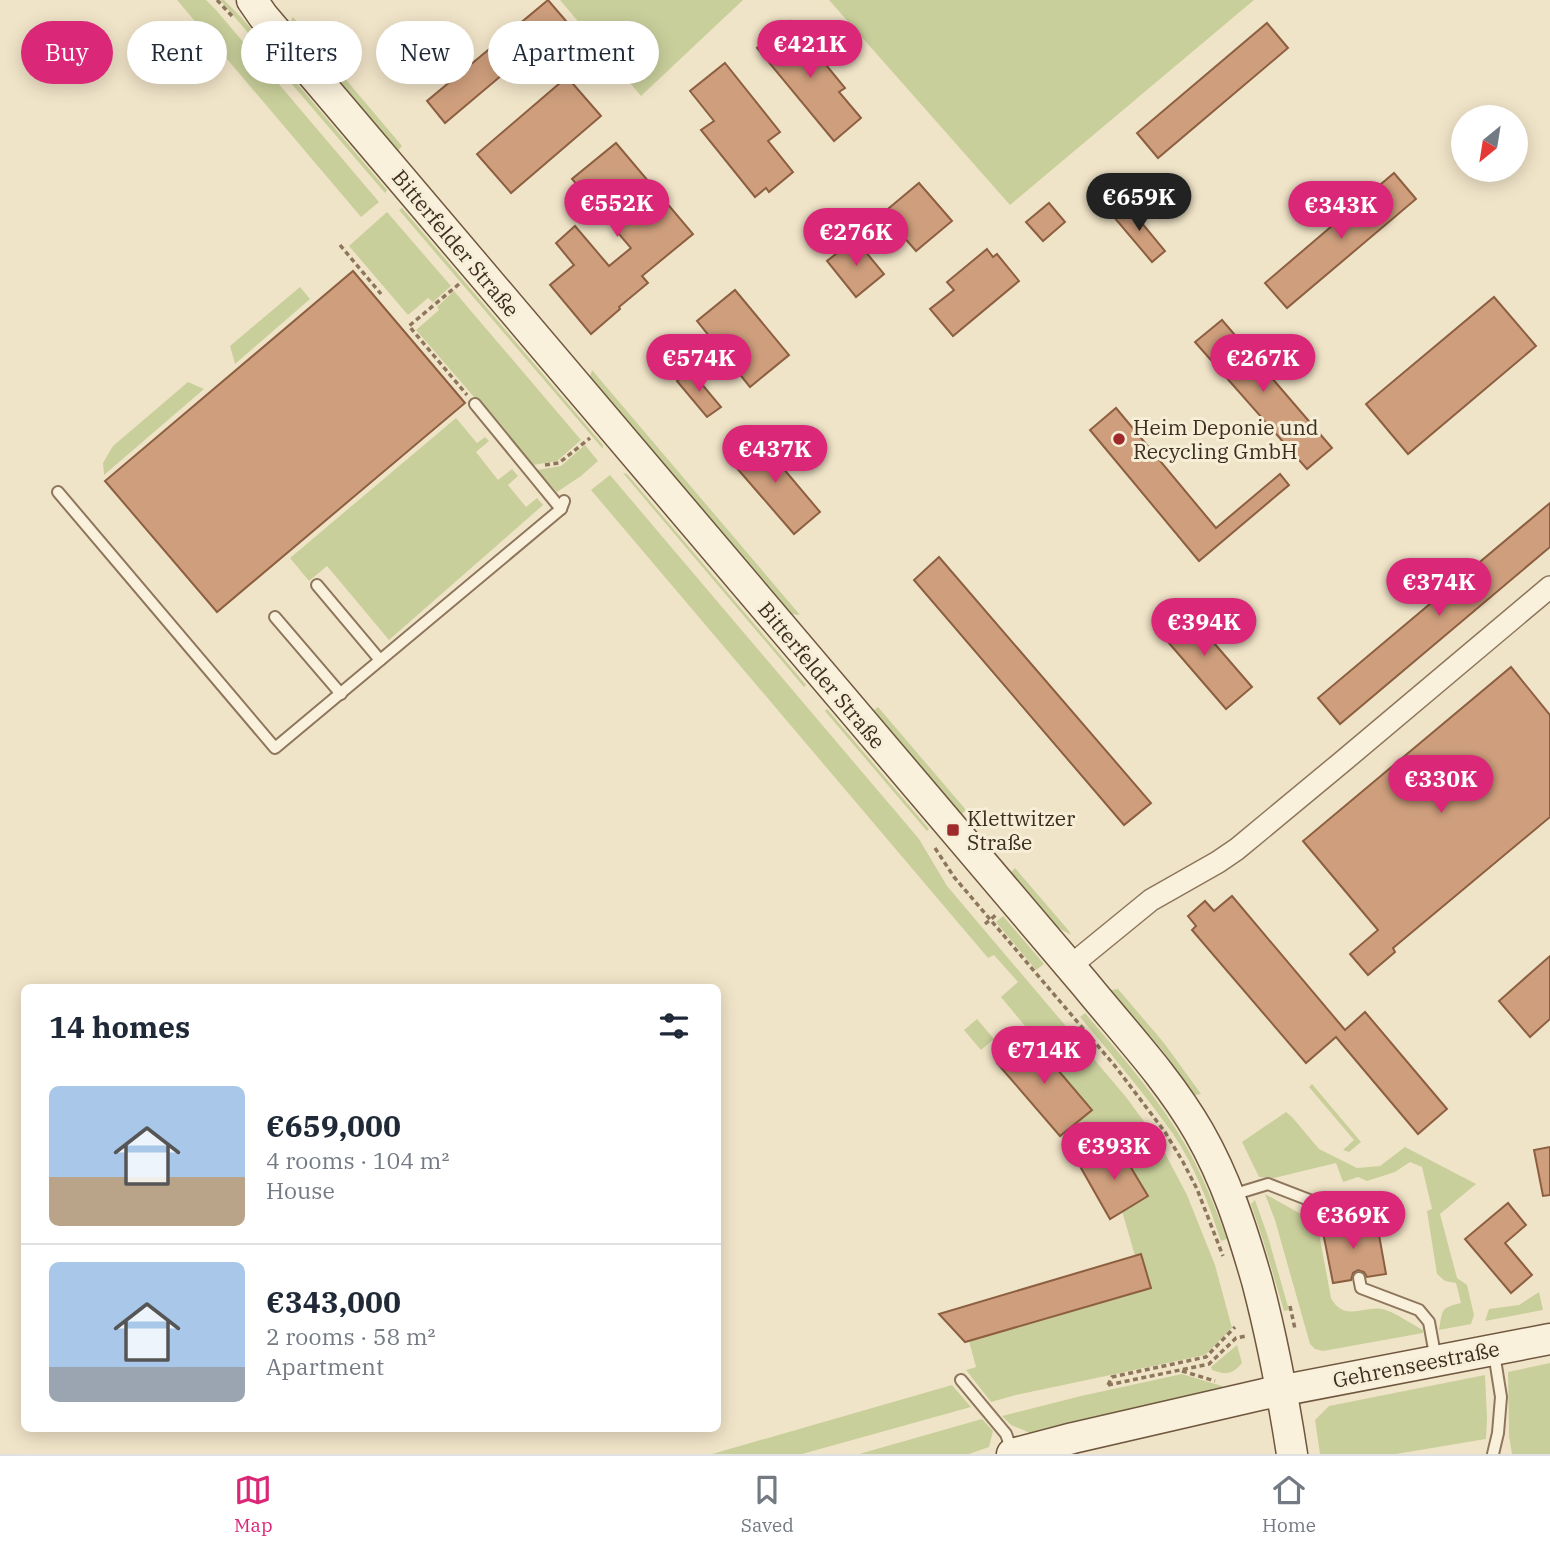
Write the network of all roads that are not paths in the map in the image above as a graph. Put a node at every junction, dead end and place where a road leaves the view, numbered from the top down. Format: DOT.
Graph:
graph roads {
  1 [pos="253,5"];
  2 [pos="475,404"];
  3 [pos="58,492"];
  4 [pos="317,585"];
  5 [pos="1550,586"];
  6 [pos="275,617"];
  7 [pos="380,660"];
  8 [pos="341,694"];
  9 [pos="1069,967"];
  10 [pos="1230,1196"];
  11 [pos="1349,1222"];
  12 [pos="1359,1279"];
  13 [pos="1550,1339"];
  14 [pos="1494,1350"];
  15 [pos="1436,1360"];
  16 [pos="961,1380"];
  17 [pos="1282,1390"];
  18 [pos="1012,1454"];
  19 [pos="1292,1454"];
  20 [pos="1493,1454"];
  1 -- 9 [label="main road, Bitterfelder Straße"];
  2 -- 7 [label="lane"];
  3 -- 8 [label="lane"];
  4 -- 7 [label="lane"];
  5 -- 9 [label="street"];
  6 -- 8 [label="lane"];
  7 -- 8 [label="lane"];
  9 -- 10 [label="main road, Bitterfelder Straße"];
  10 -- 11 [label="lane"];
  10 -- 17 [label="main road, Bitterfelder Straße"];
  12 -- 15 [label="lane"];
  13 -- 14 [label="main road, Gehrenseestraße"];
  14 -- 15 [label="main road, Gehrenseestraße"];
  14 -- 20 [label="lane"];
  15 -- 17 [label="main road, Gehrenseestraße"];
  16 -- 18 [label="lane"];
  17 -- 18 [label="main road, Gehrenseestraße"];
  17 -- 19 [label="main road, Bitterfelder Straße"];
}
